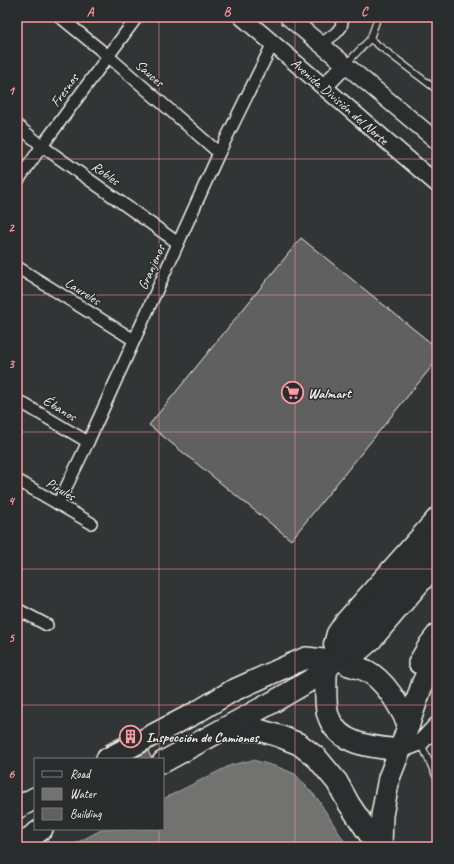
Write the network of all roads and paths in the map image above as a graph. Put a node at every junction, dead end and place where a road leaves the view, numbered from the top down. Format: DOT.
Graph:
graph roads {
  1 [pos="60,17"];
  2 [pos="137,17"];
  3 [pos="242,17"];
  4 [pos="288,17"];
  5 [pos="343,17"];
  6 [pos="378,17"];
  7 [pos="370,38"];
  8 [pos="273,43"];
  9 [pos="320,44"];
  10 [pos="108,56"];
  11 [pos="345,64"];
  12 [pos="324,87"];
  13 [pos="437,90"];
  14 [pos="17,125"];
  15 [pos="437,141"];
  16 [pos="42,146"];
  17 [pos="219,153"];
  18 [pos="17,182"];
  19 [pos="437,184"];
  20 [pos="178,243"];
  21 [pos="17,267"];
  22 [pos="134,340"];
  23 [pos="17,400"];
  24 [pos="88,442"];
  25 [pos="17,480"];
  26 [pos="58,504"];
  27 [pos="437,515"];
  28 [pos="91,523"];
  29 [pos="437,537"];
  30 [pos="435,570"];
  31 [pos="17,609"];
  32 [pos="47,625"];
  33 [pos="437,635"];
  34 [pos="437,654"];
  35 [pos="331,663"];
  36 [pos="413,724"];
  37 [pos="437,725"];
  38 [pos="223,730"];
  39 [pos="400,750"];
  40 [pos="108,758"];
  41 [pos="164,761"];
  42 [pos="437,779"];
  43 [pos="34,799"];
  44 [pos="17,808"];
  45 [pos="41,830"];
  46 [pos="17,847"];
  47 [pos="380,847"];
  1 -- 10 [label="street, Sauces"];
  2 -- 10 [label="street, Fresnos"];
  3 -- 8 [label="main road, Avenida División del Norte"];
  4 -- 9 [label="main road"];
  5 -- 9 [label="street"];
  6 -- 7 [label="lane"];
  7 -- 11 [label="lane"];
  7 -- 13 [label="lane"];
  8 -- 12 [label="main road, Avenida División del Norte"];
  8 -- 17 [label="street, Granjenos"];
  9 -- 11 [label="main road"];
  10 -- 16 [label="street, Fresnos"];
  10 -- 17 [label="street, Sauces"];
  11 -- 12 [label="main road"];
  11 -- 15 [label="main road"];
  12 -- 19 [label="main road, Avenida División del Norte"];
  14 -- 16 [label="street, Robles"];
  16 -- 18 [label="street, Fresnos"];
  16 -- 20 [label="street, Robles"];
  17 -- 20 [label="street, Granjenos"];
  20 -- 22 [label="street, Granjenos"];
  21 -- 22 [label="street, Laureles"];
  22 -- 24 [label="street, Granjenos"];
  23 -- 24 [label="street, Ébanos"];
  24 -- 26 [label="street, Granjenos"];
  25 -- 26 [label="street, Pirules"];
  26 -- 28 [label="street, Pirules"];
  27 -- 35 [label="main road"];
  29 -- 35 [label="highway"];
  30 -- 35 [label="highway"];
  31 -- 32 [label="street"];
  33 -- 36 [label="highway"];
  34 -- 36 [label="highway"];
  35 -- 36 [label="highway"];
  35 -- 38 [label="highway"];
  35 -- 39 [label="highway"];
  35 -- 40 [label="highway"];
  36 -- 37 [label="main road"];
  36 -- 39 [label="highway"];
  36 -- 42 [label="lane"];
  38 -- 41 [label="highway"];
  38 -- 47 [label="highway"];
  39 -- 47 [label="highway"];
  43 -- 44 [label="highway"];
  45 -- 46 [label="highway"];
}
